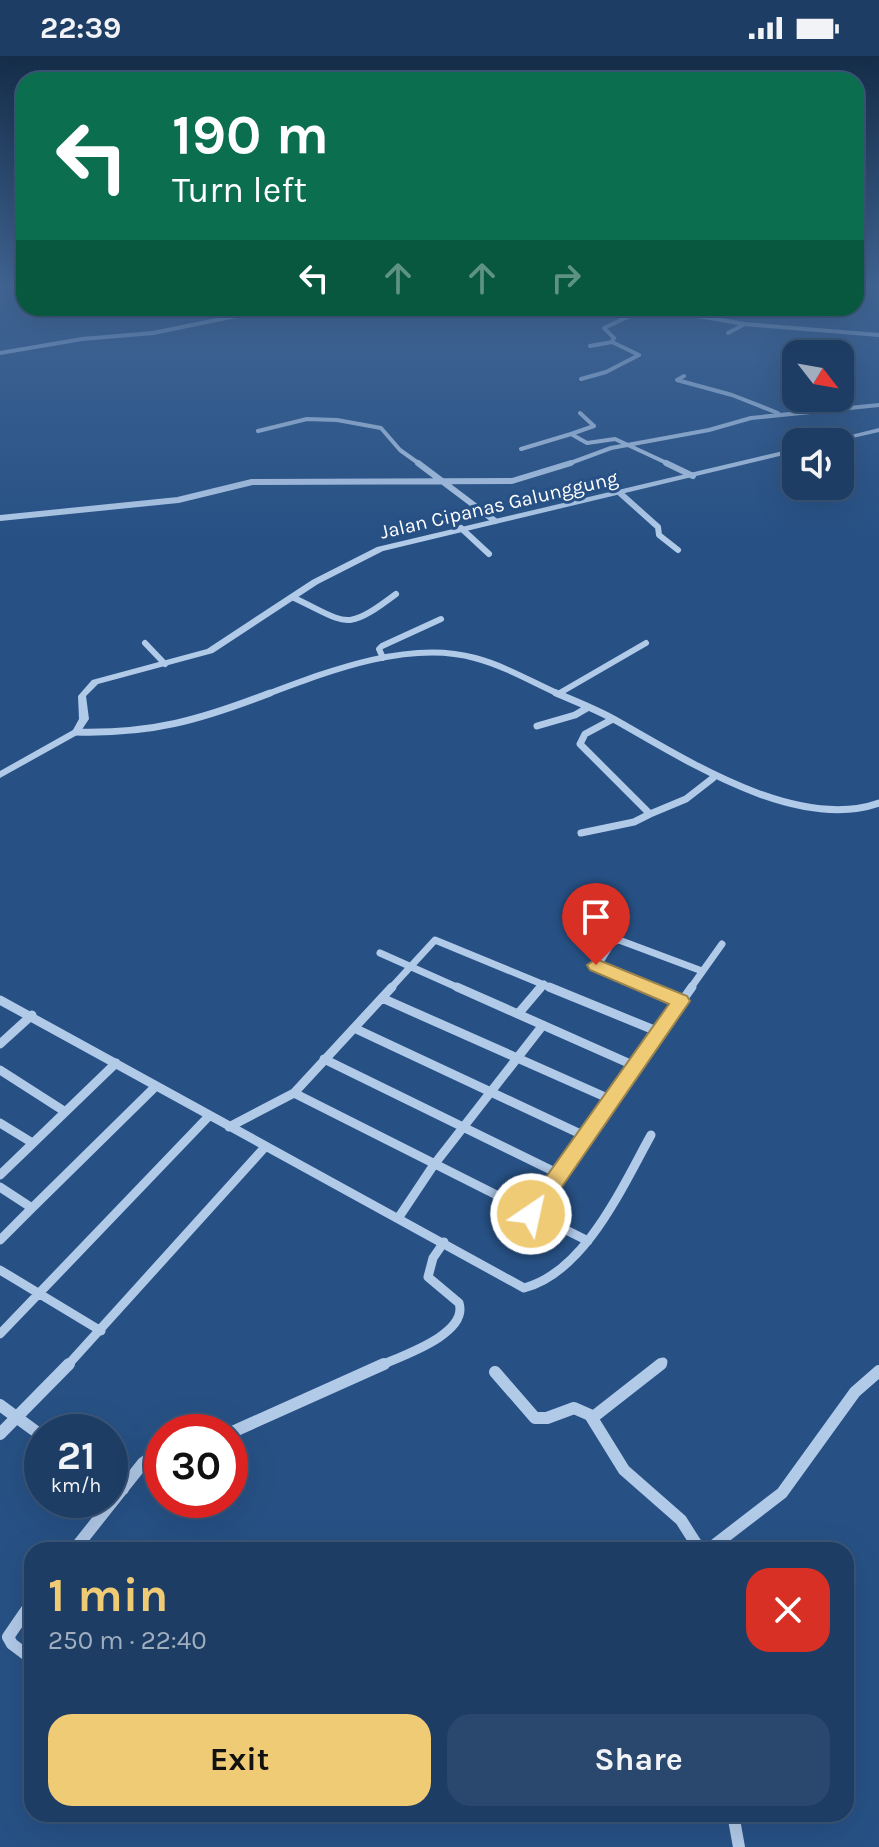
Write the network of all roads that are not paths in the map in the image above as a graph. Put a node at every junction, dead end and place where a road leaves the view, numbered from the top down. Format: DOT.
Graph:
graph roads {
  1 [pos="612,369"];
  2 [pos="684,376"];
  3 [pos="581,379"];
  4 [pos="879,405"];
  5 [pos="580,413"];
  6 [pos="783,415"];
  7 [pos="879,430"];
  8 [pos="258,431"];
  9 [pos="571,434"];
  10 [pos="854,436"];
  11 [pos="629,445"];
  12 [pos="521,449"];
  13 [pos="782,454"];
  14 [pos="693,476"];
  15 [pos="442,480"];
  16 [pos="620,493"];
  17 [pos="0,518"];
  18 [pos="495,521"];
  19 [pos="461,528"];
  20 [pos="678,550"];
  21 [pos="489,554"];
  22 [pos="396,594"];
  23 [pos="295,598"];
  24 [pos="441,619"];
  25 [pos="145,643"];
  26 [pos="646,643"];
  27 [pos="383,658"];
  28 [pos="165,664"];
  29 [pos="558,694"];
  30 [pos="587,708"];
  31 [pos="613,719"];
  32 [pos="537,726"];
  33 [pos="76,732"];
  34 [pos="0,775"];
  35 [pos="713,778"];
  36 [pos="877,806"];
  37 [pos="650,814"];
  38 [pos="581,833"];
  39 [pos="722,944"];
  40 [pos="380,953"];
  41 [pos="410,966"];
  42 [pos="702,971"];
  43 [pos="544,984"];
  44 [pos="382,998"];
  45 [pos="0,1000"];
  46 [pos="681,1001"];
  47 [pos="518,1014"];
  48 [pos="32,1015"];
  49 [pos="543,1025"];
  50 [pos="354,1028"];
  51 [pos="659,1032"];
  52 [pos="0,1044"];
  53 [pos="324,1059"];
  54 [pos="518,1059"];
  55 [pos="116,1063"];
  56 [pos="635,1066"];
  57 [pos="0,1070"];
  58 [pos="156,1086"];
  59 [pos="294,1093"];
  60 [pos="490,1093"];
  61 [pos="612,1100"];
  62 [pos="64,1111"];
  63 [pos="209,1116"];
  64 [pos="0,1123"];
  65 [pos="229,1127"];
  66 [pos="464,1128"];
  67 [pos="651,1135"];
  68 [pos="587,1137"];
  69 [pos="31,1142"];
  70 [pos="265,1147"];
  71 [pos="433,1166"];
  72 [pos="559,1174"];
  73 [pos="0,1175"];
  74 [pos="0,1187"];
  75 [pos="32,1208"];
  76 [pos="531,1214"];
  77 [pos="399,1217"];
  78 [pos="0,1240"];
  79 [pos="588,1241"];
  80 [pos="444,1242"];
  81 [pos="0,1270"];
  82 [pos="38,1292"];
  83 [pos="101,1331"];
  84 [pos="0,1334"];
  85 [pos="663,1362"];
  86 [pos="879,1371"];
  87 [pos="495,1372"];
  88 [pos="0,1405"];
  89 [pos="15,1418"];
  90 [pos="592,1418"];
  91 [pos="24,1424"];
  92 [pos="248,1425"];
  93 [pos="0,1434"];
  94 [pos="144,1462"];
  95 [pos="128,1482"];
  96 [pos="100,1518"];
  97 [pos="80,1542"];
  98 [pos="695,1542"];
  99 [pos="719,1542"];
  100 [pos="24,1614"];
  101 [pos="24,1653"];
  102 [pos="734,1822"];
  103 [pos="739,1847"];
  1 -- 3 [label="street"];
  2 -- 6 [label="street"];
  4 -- 6 [label="street"];
  5 -- 9 [label="street"];
  6 -- 11 [label="street"];
  7 -- 10 [label="street"];
  8 -- 15 [label="street"];
  9 -- 11 [label="street"];
  9 -- 12 [label="street"];
  11 -- 14 [label="street"];
  11 -- 15 [label="street"];
  13 -- 14 [label="street, Jalan Cipanas Galunggung"];
  14 -- 16 [label="street, Jalan Cipanas Galunggung"];
  15 -- 17 [label="street"];
  15 -- 18 [label="street"];
  16 -- 18 [label="street, Jalan Cipanas Galunggung"];
  16 -- 20 [label="street"];
  18 -- 19 [label="street, Jalan Cipanas Galunggung"];
  19 -- 21 [label="street"];
  19 -- 23 [label="street, Jalan Cipanas Galunggung"];
  22 -- 23 [label="street"];
  23 -- 28 [label="street, Jalan Cipanas Galunggung"];
  24 -- 27 [label="street"];
  25 -- 28 [label="street"];
  26 -- 29 [label="street"];
  27 -- 29 [label="street"];
  27 -- 33 [label="street"];
  28 -- 33 [label="street, Jalan Cipanas Galunggung"];
  29 -- 30 [label="street"];
  30 -- 31 [label="street"];
  30 -- 32 [label="street"];
  31 -- 35 [label="street"];
  31 -- 37 [label="street"];
  33 -- 34 [label="street"];
  35 -- 36 [label="street"];
  35 -- 37 [label="street"];
  37 -- 38 [label="street"];
  39 -- 42 [label="street"];
  40 -- 41 [label="street"];
  41 -- 43 [label="street"];
  41 -- 44 [label="street"];
  41 -- 47 [label="street"];
  42 -- 46 [label="street"];
  42 -- 46 [label="street"];
  43 -- 47 [label="street"];
  43 -- 51 [label="street"];
  44 -- 50 [label="street"];
  44 -- 54 [label="street"];
  45 -- 48 [label="street"];
  46 -- 51 [label="street"];
  47 -- 49 [label="street"];
  48 -- 52 [label="street"];
  48 -- 55 [label="street"];
  49 -- 54 [label="street"];
  49 -- 56 [label="street"];
  50 -- 53 [label="street"];
  50 -- 60 [label="street"];
  51 -- 56 [label="street"];
  53 -- 59 [label="street"];
  53 -- 66 [label="street"];
  54 -- 60 [label="street"];
  54 -- 61 [label="street"];
  55 -- 58 [label="street"];
  55 -- 62 [label="street"];
  56 -- 61 [label="street"];
  57 -- 62 [label="street"];
  58 -- 63 [label="street"];
  58 -- 75 [label="street"];
  59 -- 65 [label="street"];
  59 -- 71 [label="street"];
  60 -- 66 [label="street"];
  60 -- 68 [label="street"];
  61 -- 68 [label="street"];
  62 -- 69 [label="street"];
  63 -- 65 [label="street"];
  63 -- 82 [label="street"];
  64 -- 69 [label="street"];
  65 -- 70 [label="street"];
  66 -- 71 [label="street"];
  66 -- 72 [label="street"];
  67 -- 79 [label="street"];
  68 -- 72 [label="street"];
  69 -- 73 [label="street"];
  70 -- 77 [label="street"];
  70 -- 83 [label="street"];
  71 -- 76 [label="street"];
  71 -- 77 [label="street"];
  72 -- 76 [label="street"];
  74 -- 75 [label="street"];
  75 -- 78 [label="street"];
  76 -- 79 [label="street"];
  77 -- 80 [label="street"];
  79 -- 80 [label="street"];
  80 -- 92 [label="street"];
  81 -- 82 [label="street"];
  82 -- 83 [label="street"];
  82 -- 84 [label="street"];
  83 -- 89 [label="street"];
  85 -- 90 [label="street"];
  86 -- 99 [label="street"];
  87 -- 90 [label="street"];
  88 -- 89 [label="street"];
  89 -- 91 [label="street"];
  89 -- 93 [label="street"];
  90 -- 98 [label="street"];
  94 -- 95 [label="street"];
  96 -- 97 [label="street"];
  100 -- 101 [label="street"];
  102 -- 103 [label="street"];
}
